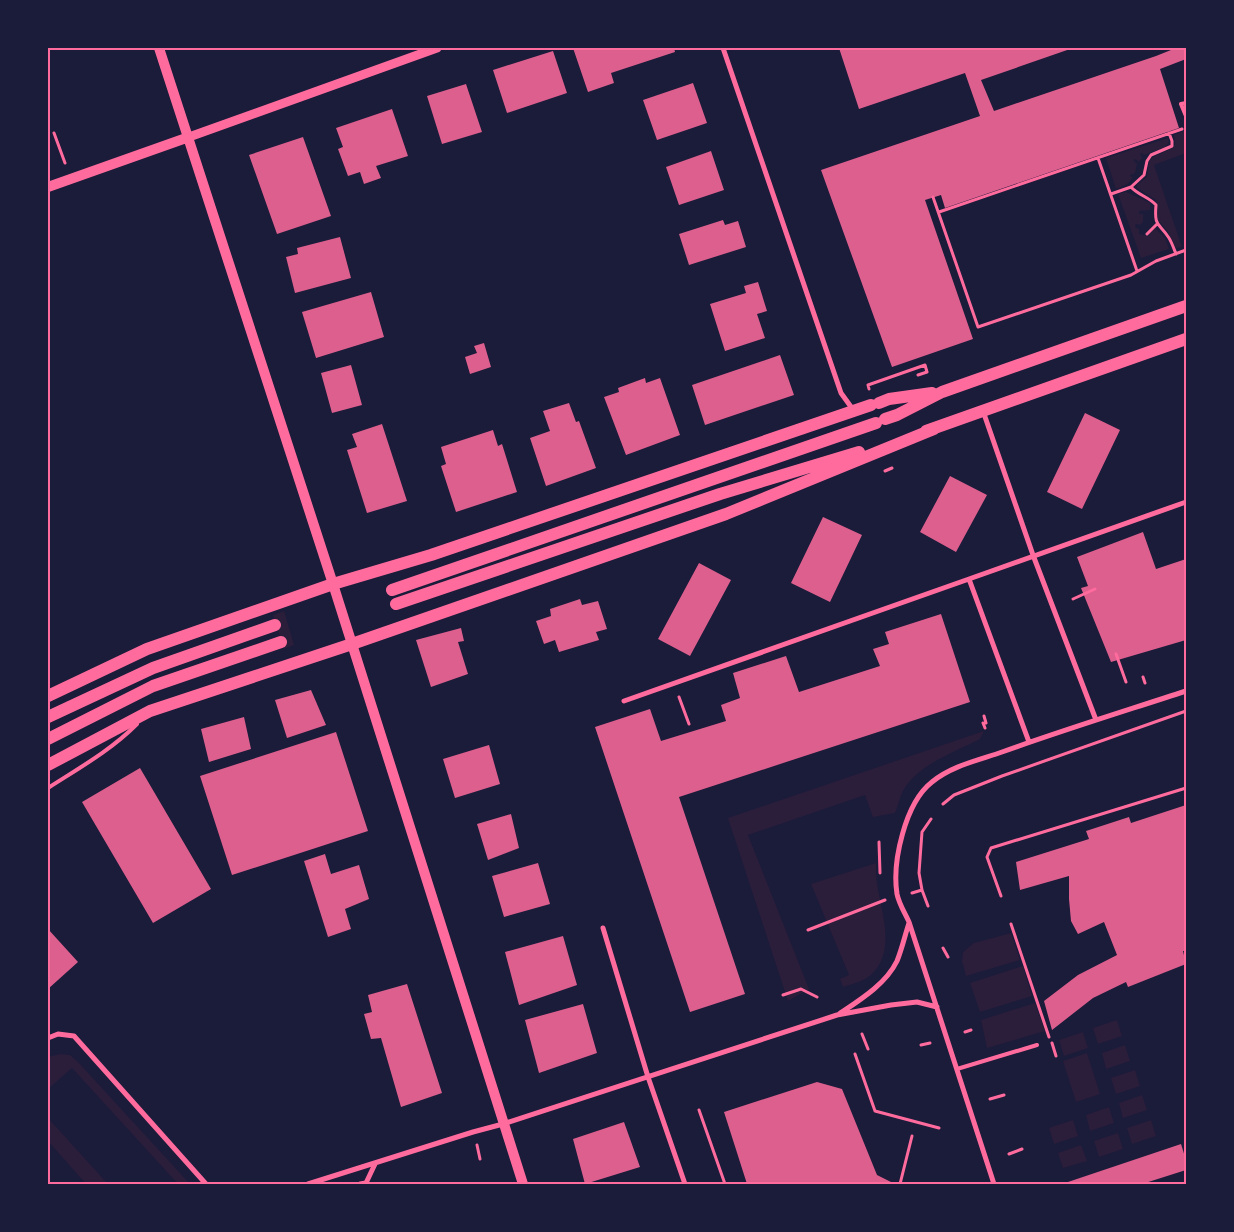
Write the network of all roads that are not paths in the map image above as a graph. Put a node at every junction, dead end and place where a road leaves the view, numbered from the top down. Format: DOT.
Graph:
graph roads {
  1 [pos="159,48"];
  2 [pos="437,48"];
  3 [pos="723,48"];
  4 [pos="1186,103"];
  5 [pos="1186,116"];
  6 [pos="188,137"];
  7 [pos="48,187"];
  8 [pos="1186,306"];
  9 [pos="1186,339"];
  10 [pos="942,392"];
  11 [pos="855,411"];
  12 [pos="983,411"];
  13 [pos="934,429"];
  14 [pos="1186,502"];
  15 [pos="1033,555"];
  16 [pos="969,579"];
  17 [pos="333,584"];
  18 [pos="392,590"];
  19 [pos="396,604"];
  20 [pos="275,625"];
  21 [pos="281,642"];
  22 [pos="352,644"];
  23 [pos="1186,690"];
  24 [pos="48,696"];
  25 [pos="624,700"];
  26 [pos="150,711"];
  27 [pos="48,717"];
  28 [pos="1096,720"];
  29 [pos="48,738"];
  30 [pos="1029,742"];
  31 [pos="48,765"];
  32 [pos="48,788"];
  33 [pos="909,922"];
  34 [pos="603,928"];
  35 [pos="937,1007"];
  36 [pos="837,1015"];
  37 [pos="48,1038"];
  38 [pos="1037,1045"];
  39 [pos="957,1069"];
  40 [pos="648,1077"];
  41 [pos="503,1124"];
  42 [pos="375,1164"];
  43 [pos="206,1184"];
  44 [pos="308,1184"];
  45 [pos="360,1184"];
  46 [pos="523,1184"];
  47 [pos="685,1184"];
  48 [pos="994,1184"];
  1 -- 6 [label="main road"];
  2 -- 6 [label="street"];
  3 -- 11 [label="street"];
  4 -- 5 [label="lane"];
  6 -- 7 [label="main road"];
  6 -- 17 [label="main road"];
  8 -- 10 [label="main road"];
  9 -- 12 [label="main road"];
  10 -- 11 [label="main road"];
  10 -- 18 [label="main road"];
  11 -- 17 [label="main road"];
  12 -- 13 [label="main road"];
  12 -- 15 [label="street"];
  13 -- 19 [label="main road"];
  13 -- 22 [label="main road"];
  14 -- 15 [label="street"];
  15 -- 16 [label="street"];
  15 -- 28 [label="street"];
  16 -- 25 [label="street"];
  16 -- 30 [label="street"];
  17 -- 22 [label="main road"];
  17 -- 24 [label="main road"];
  20 -- 27 [label="main road"];
  21 -- 29 [label="main road"];
  22 -- 26 [label="main road"];
  22 -- 41 [label="main road"];
  23 -- 28 [label="street"];
  26 -- 31 [label="main road"];
  26 -- 32 [label="lane"];
  28 -- 30 [label="street"];
  30 -- 33 [label="street"];
  33 -- 35 [label="street"];
  33 -- 36 [label="street"];
  34 -- 40 [label="street"];
  35 -- 36 [label="street"];
  35 -- 39 [label="street"];
  36 -- 40 [label="street"];
  37 -- 43 [label="street"];
  38 -- 39 [label="lane"];
  39 -- 48 [label="street"];
  40 -- 41 [label="street"];
  40 -- 47 [label="street"];
  41 -- 42 [label="street"];
  41 -- 46 [label="main road"];
  42 -- 44 [label="street"];
  42 -- 45 [label="street"];
}
